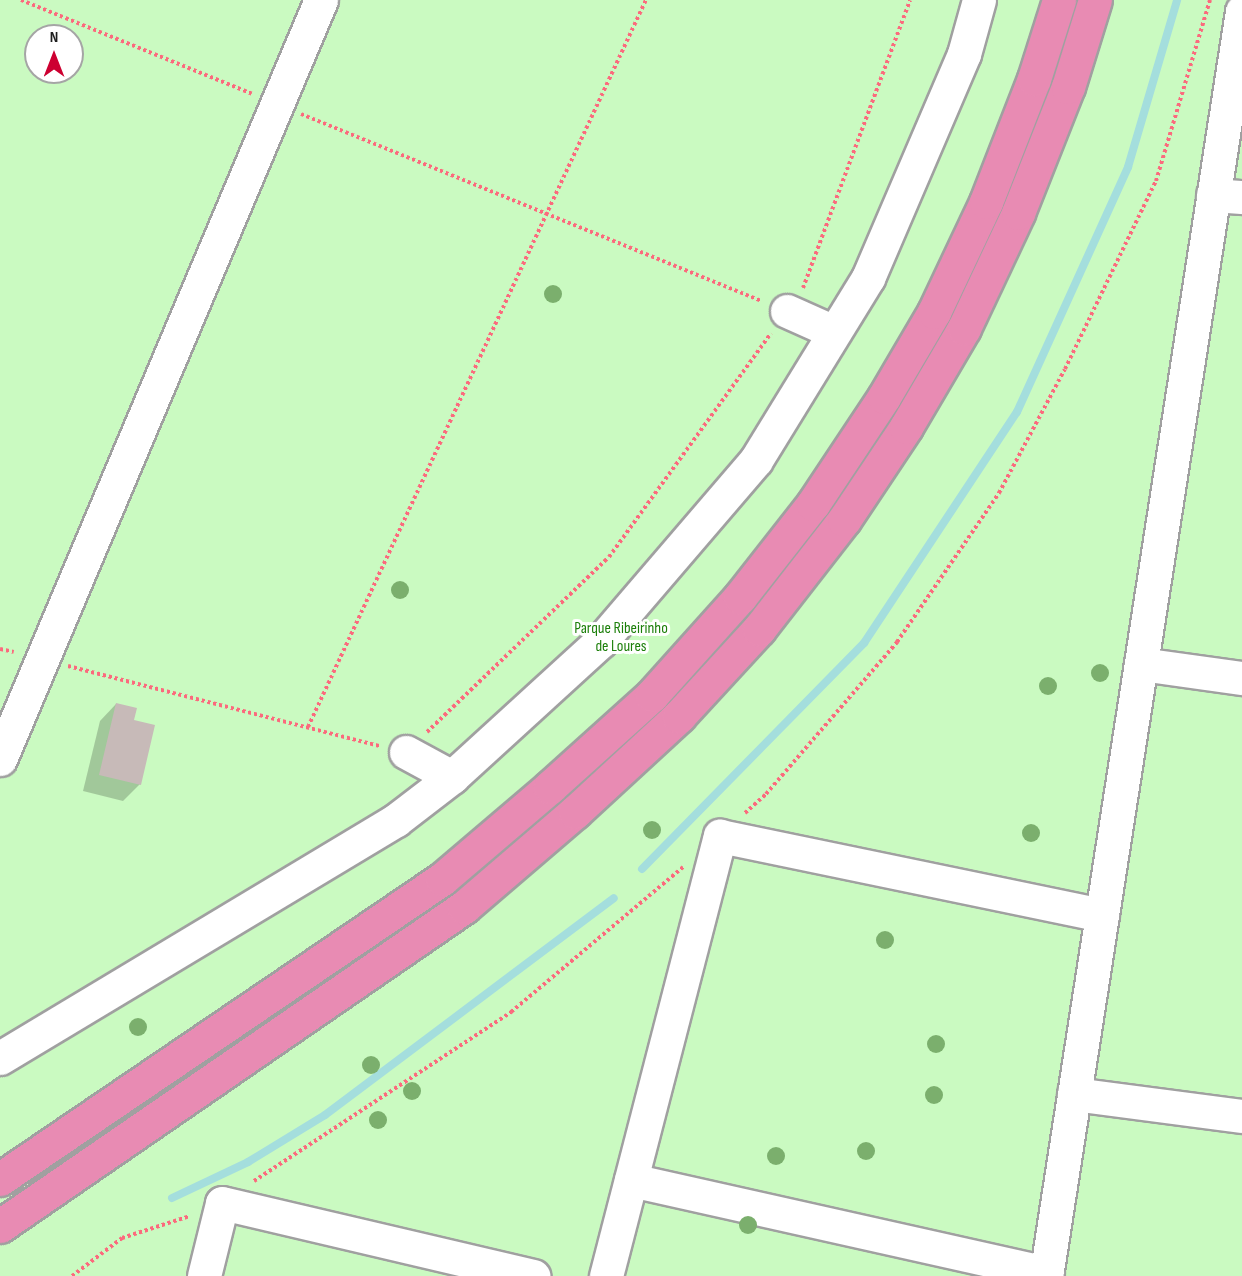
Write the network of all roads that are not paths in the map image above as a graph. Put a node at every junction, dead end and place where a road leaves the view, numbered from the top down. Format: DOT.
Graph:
graph roads {
  1 [pos="321,0"];
  2 [pos="979,0"];
  3 [pos="1059,0"];
  4 [pos="1095,0"];
  5 [pos="1242,11"];
  6 [pos="1228,196"];
  7 [pos="787,311"];
  8 [pos="834,332"];
  9 [pos="1141,664"];
  10 [pos="1242,678"];
  11 [pos="406,752"];
  12 [pos="0,759"];
  13 [pos="452,777"];
  14 [pos="1102,915"];
  15 [pos="0,1058"];
  16 [pos="1074,1094"];
  17 [pos="1242,1116"];
  18 [pos="0,1179"];
  19 [pos="631,1180"];
  20 [pos="0,1226"];
  21 [pos="1046,1275"];
  22 [pos="204,1276"];
  23 [pos="534,1276"];
  24 [pos="606,1276"];
  1 -- 12 [label="street"];
  2 -- 8 [label="street"];
  3 -- 18 [label="highway"];
  4 -- 20 [label="highway"];
  5 -- 6 [label="street"];
  6 -- 9 [label="street"];
  7 -- 8 [label="street"];
  8 -- 13 [label="street"];
  9 -- 10 [label="street"];
  9 -- 14 [label="street"];
  11 -- 13 [label="street"];
  13 -- 15 [label="street"];
  14 -- 16 [label="street"];
  14 -- 19 [label="street"];
  16 -- 17 [label="street"];
  16 -- 21 [label="street"];
  19 -- 21 [label="street"];
  19 -- 24 [label="street"];
  22 -- 23 [label="street"];
}
